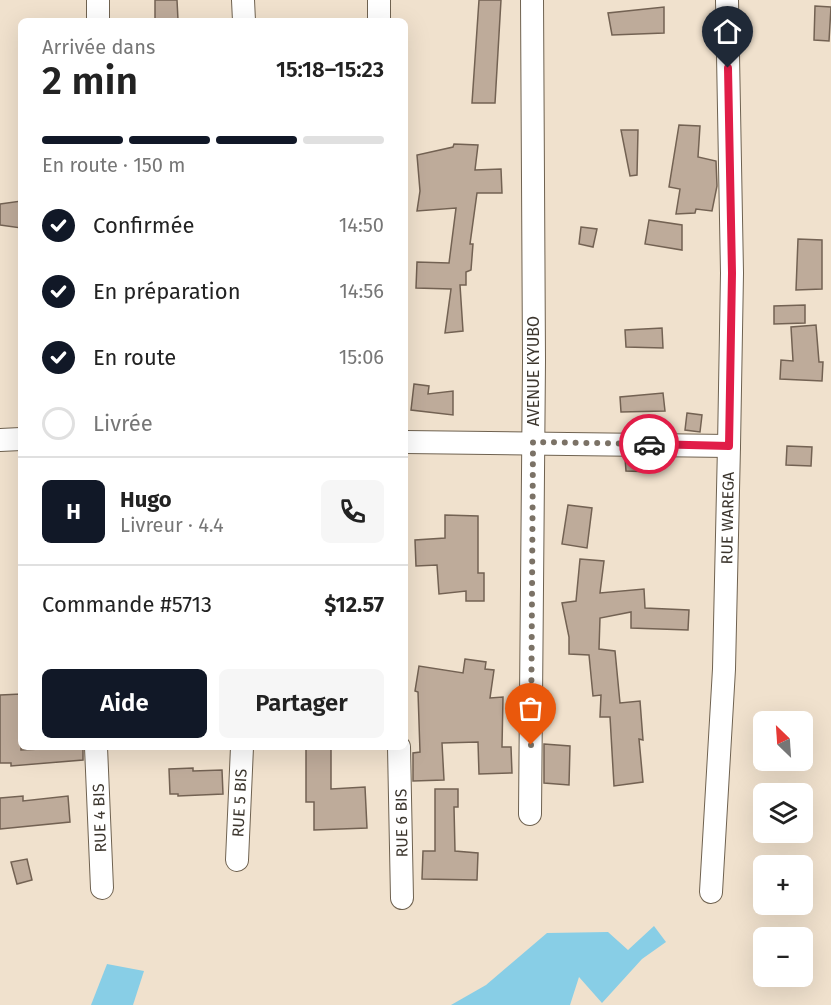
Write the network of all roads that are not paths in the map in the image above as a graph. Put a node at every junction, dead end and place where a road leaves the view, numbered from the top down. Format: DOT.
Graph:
graph roads {
  1 [pos="98,0"];
  2 [pos="243,0"];
  3 [pos="379,0"];
  4 [pos="532,0"];
  5 [pos="727,0"];
  6 [pos="98,18"];
  7 [pos="244,18"];
  8 [pos="380,18"];
  9 [pos="18,439"];
  10 [pos="0,440"];
  11 [pos="408,442"];
  12 [pos="533,442"];
  13 [pos="729,446"];
  14 [pos="96,750"];
  15 [pos="242,750"];
  16 [pos="399,750"];
  17 [pos="530,814"];
  18 [pos="237,860"];
  19 [pos="102,888"];
  20 [pos="711,892"];
  21 [pos="402,898"];
  1 -- 6 [label="street"];
  2 -- 7 [label="street"];
  3 -- 8 [label="street"];
  4 -- 12 [label="street, AVENUE KYUBO"];
  5 -- 13 [label="street, RUE WAREGA"];
  9 -- 10 [label="street"];
  11 -- 12 [label="street"];
  12 -- 13 [label="street"];
  12 -- 17 [label="street, AVENUE KYUBO"];
  13 -- 20 [label="street, RUE WAREGA"];
  14 -- 19 [label="street, RUE 4 BIS"];
  15 -- 18 [label="street, RUE 5 BIS"];
  16 -- 21 [label="street, RUE 6 BIS"];
}
